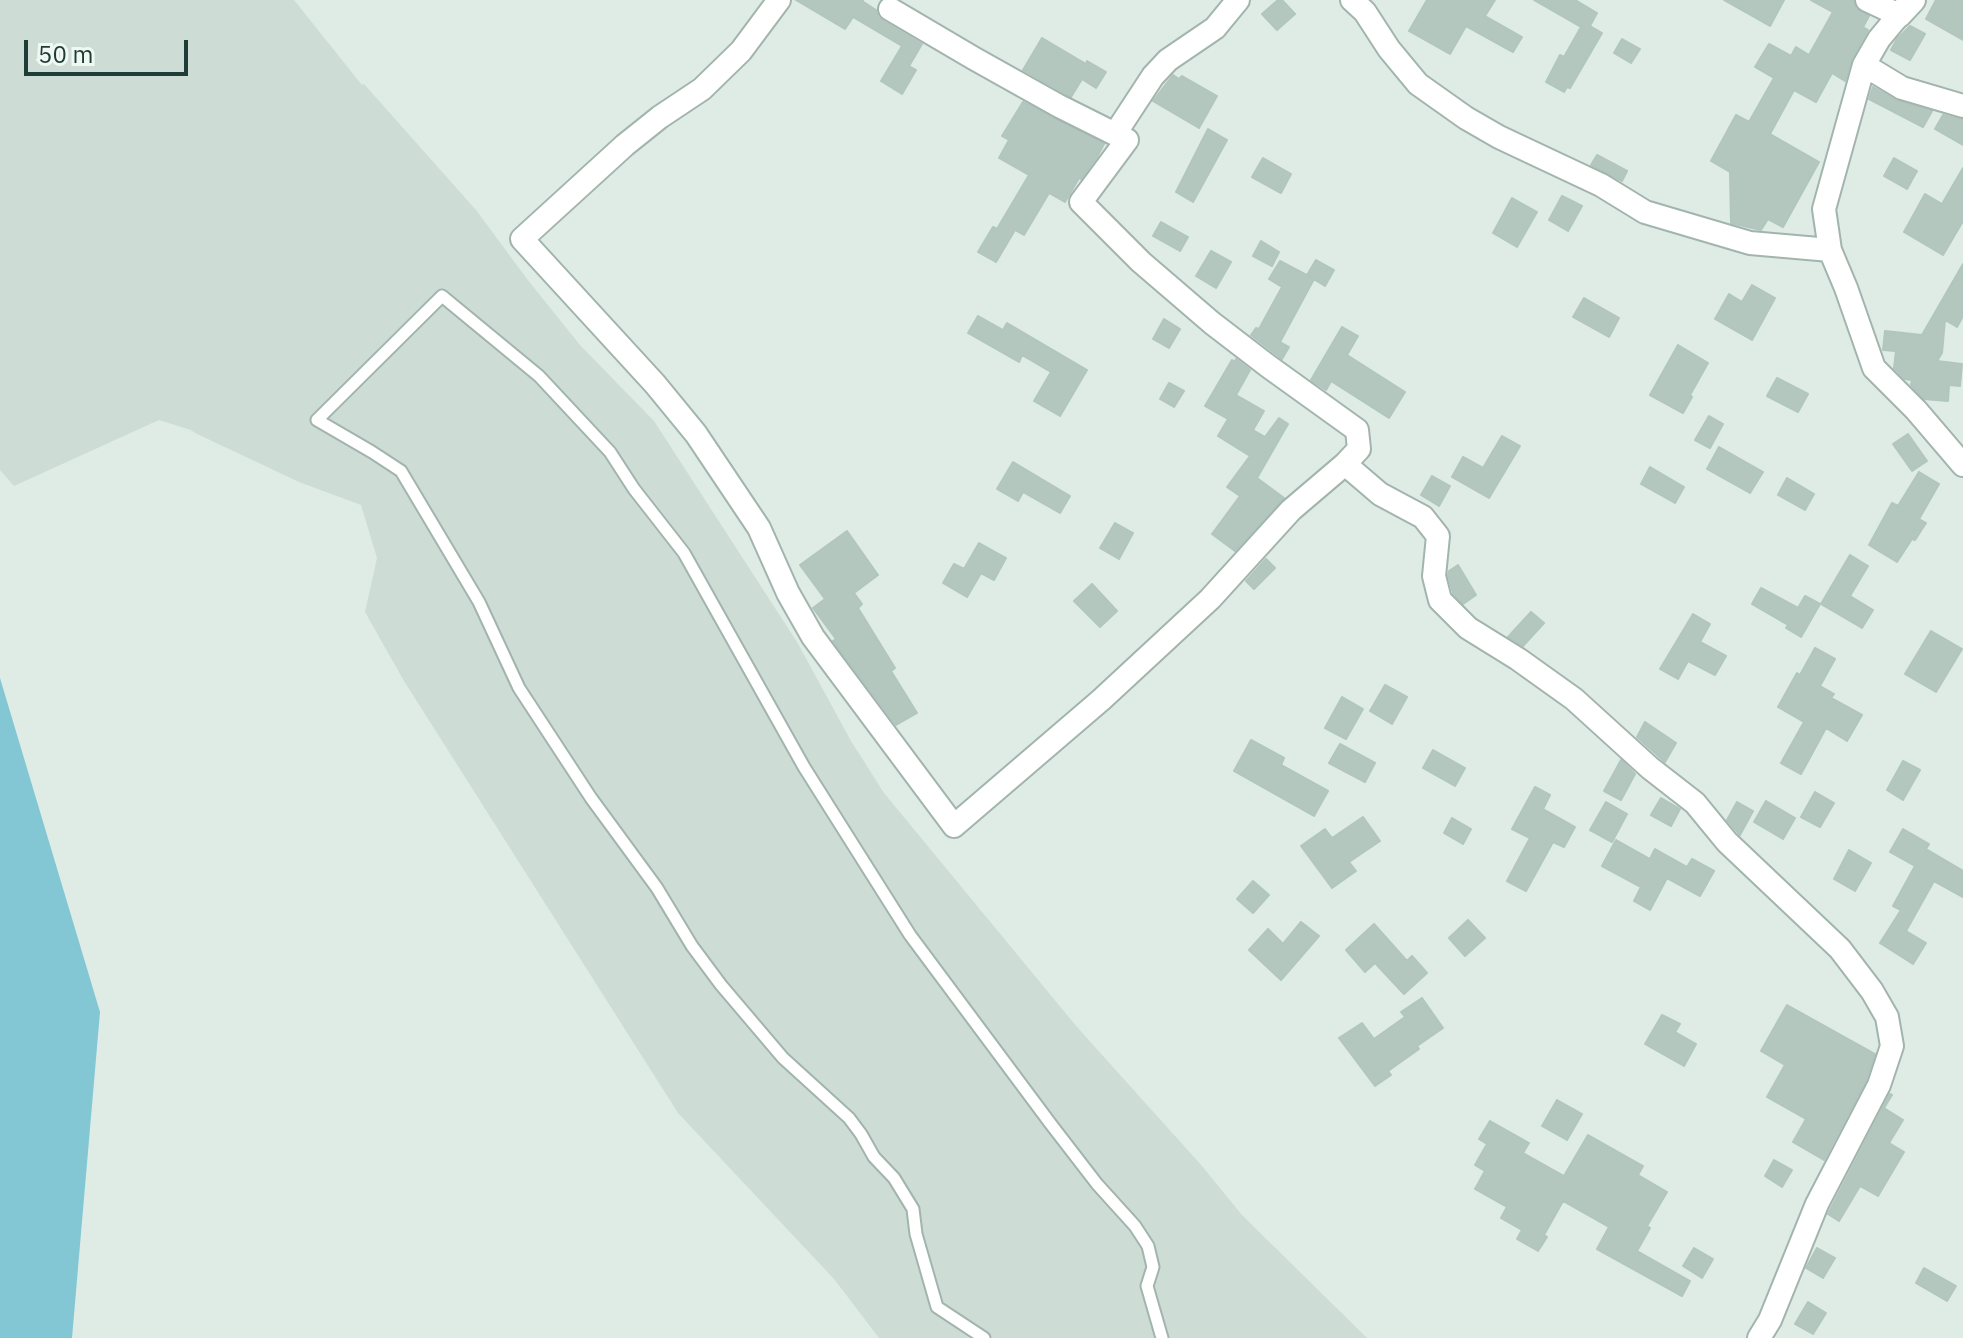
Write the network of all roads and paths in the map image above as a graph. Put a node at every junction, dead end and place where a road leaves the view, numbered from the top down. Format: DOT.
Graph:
graph roads {
  1 [pos="779,0"];
  2 [pos="1238,0"];
  3 [pos="1352,0"];
  4 [pos="1867,0"];
  5 [pos="892,3"];
  6 [pos="1906,7"];
  7 [pos="1864,65"];
  8 [pos="1963,106"];
  9 [pos="1115,134"];
  10 [pos="1830,250"];
  11 [pos="1345,464"];
  12 [pos="1963,465"];
  13 [pos="984,1338"];
  14 [pos="1162,1338"];
  15 [pos="1759,1338"];
  1 -- 11 [label="street"];
  2 -- 9 [label="street"];
  3 -- 10 [label="street"];
  4 -- 6 [label="street"];
  5 -- 9 [label="street"];
  6 -- 7 [label="street"];
  7 -- 8 [label="street"];
  7 -- 10 [label="street"];
  9 -- 11 [label="street"];
  10 -- 12 [label="street"];
  11 -- 15 [label="street"];
  13 -- 14 [label="lane"];
}
